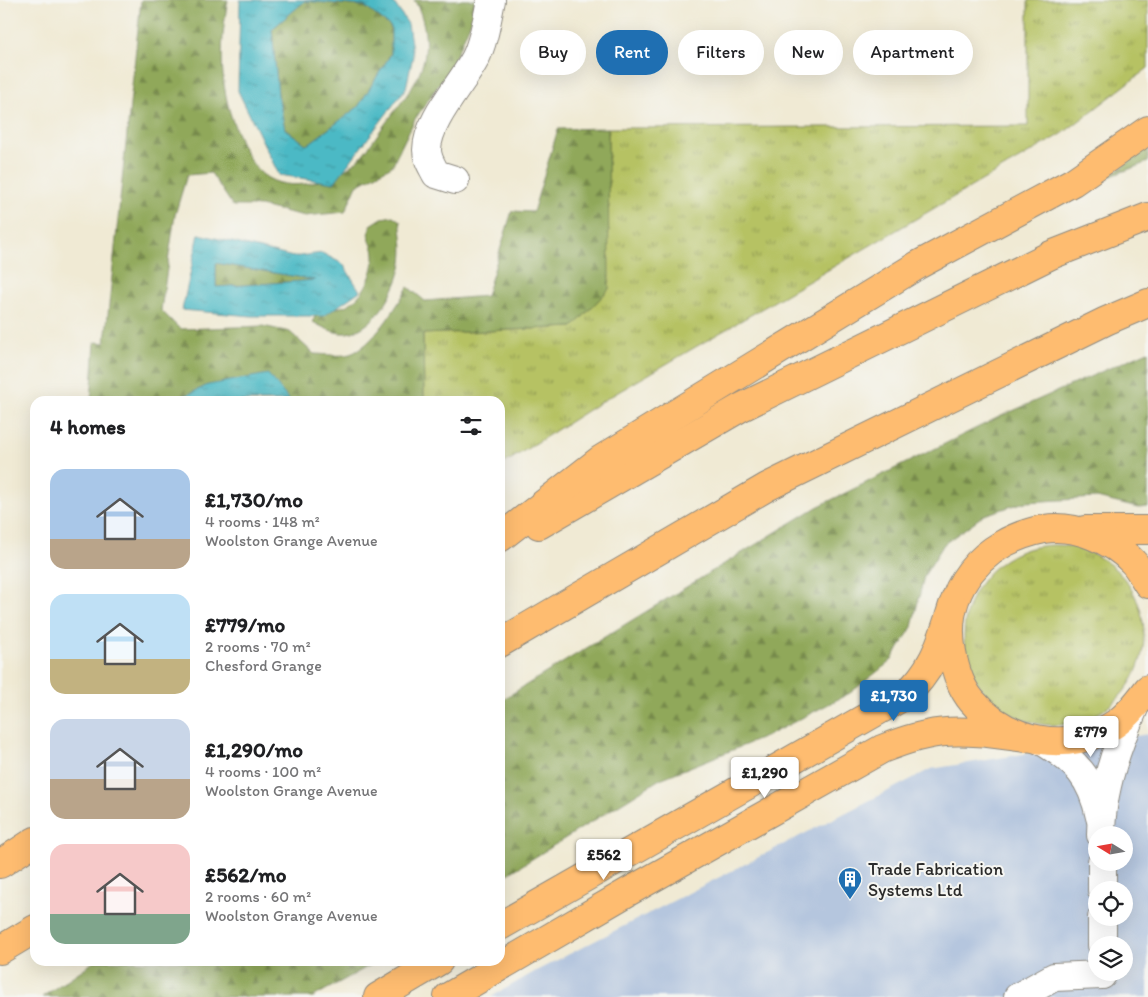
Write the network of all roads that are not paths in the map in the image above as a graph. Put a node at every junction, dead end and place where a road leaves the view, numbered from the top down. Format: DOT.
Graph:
graph roads {
  1 [pos="491,0"];
  2 [pos="1148,130"];
  3 [pos="455,180"];
  4 [pos="1148,216"];
  5 [pos="1148,303"];
  6 [pos="1074,530"];
  7 [pos="1148,530"];
  8 [pos="505,534"];
  9 [pos="505,545"];
  10 [pos="1148,584"];
  11 [pos="953,605"];
  12 [pos="505,640"];
  13 [pos="1141,698"];
  14 [pos="1033,739"];
  15 [pos="1101,826"];
  16 [pos="1102,826"];
  17 [pos="30,845"];
  18 [pos="0,864"];
  19 [pos="505,923"];
  20 [pos="30,932"];
  21 [pos="0,950"];
  22 [pos="505,964"];
  23 [pos="431,966"];
  24 [pos="502,966"];
  25 [pos="1088,980"];
  26 [pos="378,997"];
  27 [pos="448,997"];
  28 [pos="1018,997"];
  1 -- 3 [label="street"];
  2 -- 8 [label="main road"];
  4 -- 9 [label="main road"];
  5 -- 12 [label="main road"];
  6 -- 7 [label="main road"];
  6 -- 10 [label="main road"];
  6 -- 11 [label="main road"];
  11 -- 14 [label="main road"];
  11 -- 19 [label="main road"];
  13 -- 14 [label="main road"];
  13 -- 16 [label="street"];
  14 -- 15 [label="street"];
  14 -- 22 [label="main road"];
  17 -- 18 [label="main road"];
  20 -- 21 [label="main road"];
  23 -- 26 [label="main road"];
  24 -- 27 [label="main road"];
  25 -- 28 [label="street"];
}
